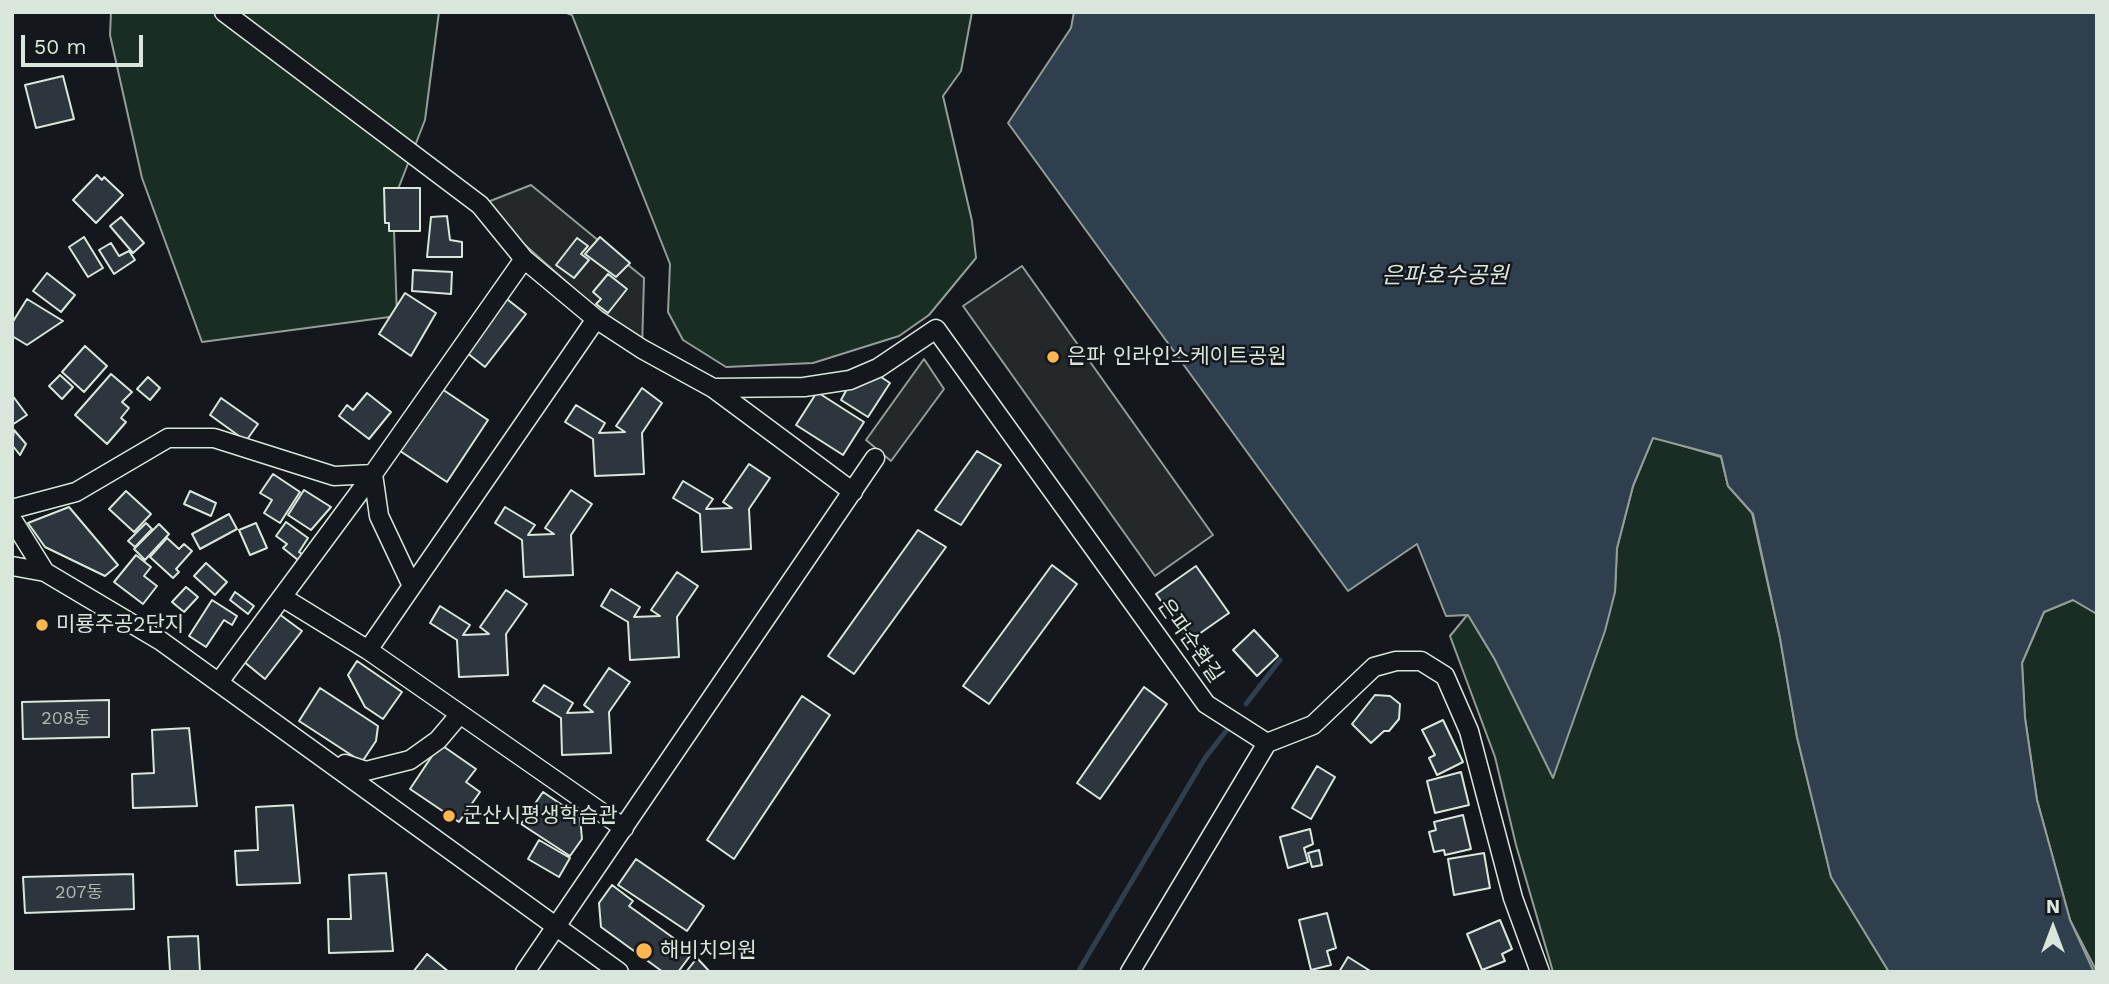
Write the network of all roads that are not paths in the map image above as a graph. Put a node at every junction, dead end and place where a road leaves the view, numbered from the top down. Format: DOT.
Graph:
graph roads {
  1 [pos="224,12"];
  2 [pos="524,259"];
  3 [pos="596,318"];
  4 [pos="713,388"];
  5 [pos="875,458"];
  6 [pos="373,474"];
  7 [pos="853,492"];
  8 [pos="12,509"];
  9 [pos="12,519"];
  10 [pos="12,566"];
  11 [pos="45,572"];
  12 [pos="412,586"];
  13 [pos="282,597"];
  14 [pos="368,650"];
  15 [pos="219,682"];
  16 [pos="460,714"];
  17 [pos="1267,743"];
  18 [pos="327,758"];
  19 [pos="624,828"];
  20 [pos="556,928"];
  21 [pos="525,972"];
  22 [pos="619,972"];
  23 [pos="1130,972"];
  24 [pos="1539,972"];
  1 -- 2 [label="street"];
  2 -- 3 [label="street"];
  2 -- 6 [label="street"];
  3 -- 4 [label="street"];
  3 -- 12 [label="street"];
  4 -- 7 [label="street"];
  4 -- 17 [label="street, 은파순환길"];
  5 -- 7 [label="street"];
  6 -- 8 [label="street"];
  6 -- 12 [label="street"];
  6 -- 13 [label="street"];
  7 -- 19 [label="street"];
  9 -- 11 [label="street"];
  10 -- 11 [label="street"];
  11 -- 15 [label="street"];
  12 -- 14 [label="street"];
  13 -- 14 [label="street"];
  13 -- 15 [label="street"];
  14 -- 16 [label="street"];
  15 -- 18 [label="street"];
  16 -- 18 [label="street"];
  16 -- 19 [label="street"];
  17 -- 23 [label="street"];
  17 -- 24 [label="street"];
  18 -- 20 [label="street"];
  19 -- 20 [label="street"];
  20 -- 21 [label="street"];
  20 -- 22 [label="street"];
}
